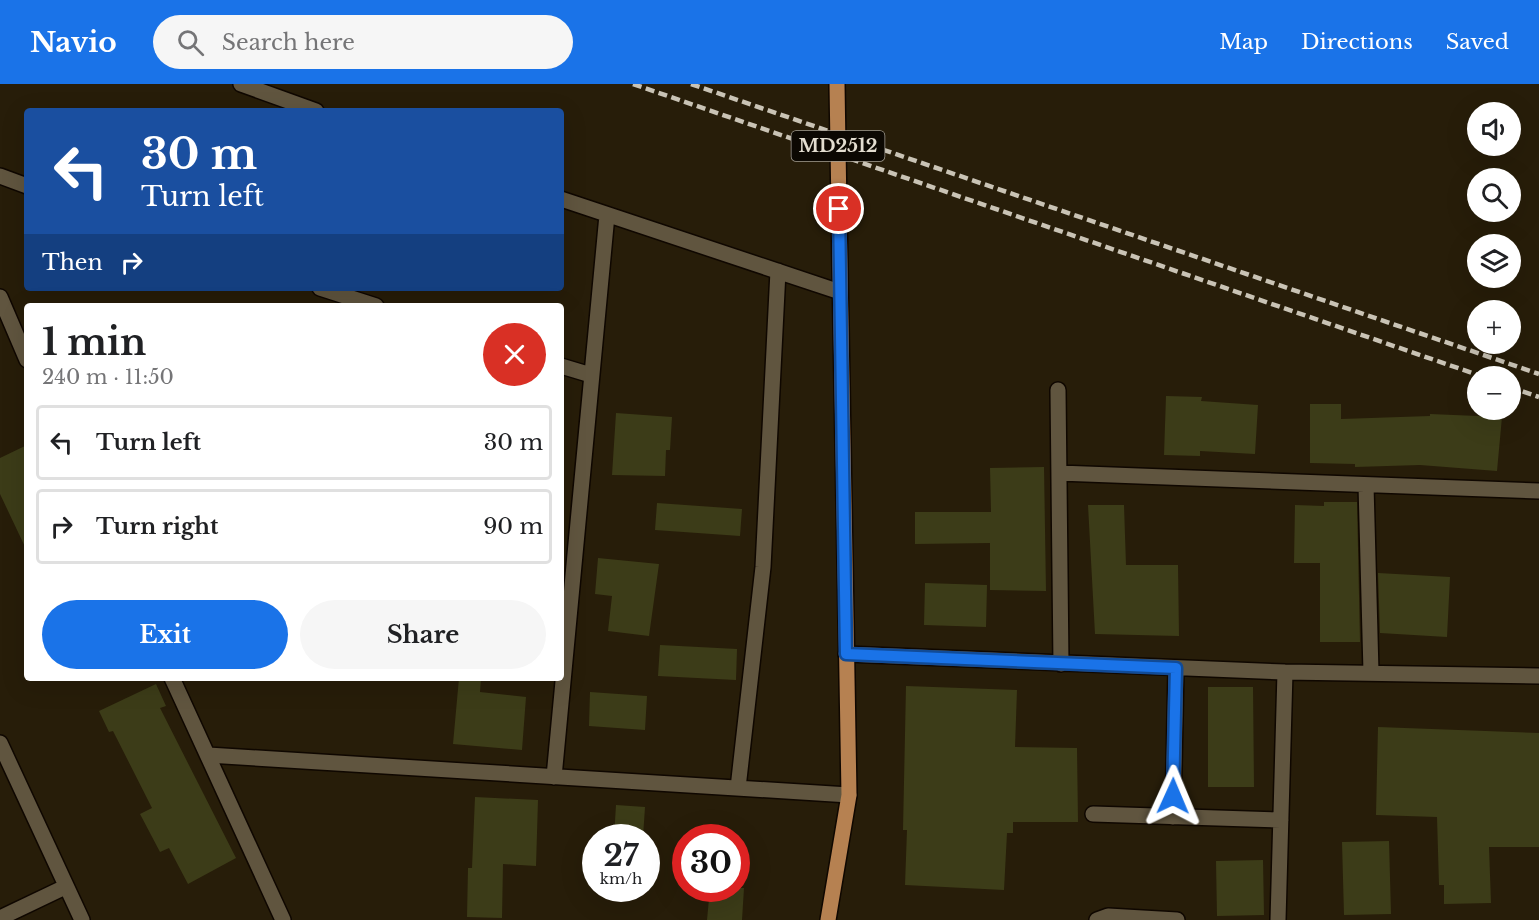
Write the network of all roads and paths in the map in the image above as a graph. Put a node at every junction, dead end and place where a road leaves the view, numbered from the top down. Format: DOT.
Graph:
graph roads {
  1 [pos="241,84"];
  2 [pos="837,84"];
  3 [pos="308,108"];
  4 [pos="0,176"];
  5 [pos="24,185"];
  6 [pos="564,200"];
  7 [pos="607,215"];
  8 [pos="778,271"];
  9 [pos="329,291"];
  10 [pos="840,292"];
  11 [pos="0,297"];
  12 [pos="367,303"];
  13 [pos="24,351"];
  14 [pos="564,367"];
  15 [pos="591,375"];
  16 [pos="1058,390"];
  17 [pos="1059,473"];
  18 [pos="1366,485"];
  19 [pos="1539,491"];
  20 [pos="565,617"];
  21 [pos="846,654"];
  22 [pos="1061,664"];
  23 [pos="1176,668"];
  24 [pos="1285,672"];
  25 [pos="1371,672"];
  26 [pos="1539,676"];
  27 [pos="173,681"];
  28 [pos="561,681"];
  29 [pos="0,743"];
  30 [pos="208,755"];
  31 [pos="554,777"];
  32 [pos="738,788"];
  33 [pos="849,795"];
  34 [pos="1093,814"];
  35 [pos="1173,817"];
  36 [pos="1281,820"];
  37 [pos="65,887"];
  38 [pos="0,918"];
  39 [pos="830,919"];
  40 [pos="82,920"];
  41 [pos="283,920"];
  42 [pos="1097,920"];
  43 [pos="1177,920"];
  44 [pos="1278,920"];
  1 -- 3 [label="street"];
  2 -- 10 [label="main road, MD2512, bridge"];
  4 -- 5 [label="street"];
  6 -- 7 [label="street"];
  7 -- 8 [label="street"];
  7 -- 15 [label="street"];
  8 -- 10 [label="street"];
  8 -- 32 [label="street"];
  9 -- 12 [label="street"];
  10 -- 21 [label="main road, MD2512"];
  11 -- 13 [label="street"];
  14 -- 15 [label="street"];
  15 -- 20 [label="street"];
  16 -- 17 [label="street"];
  17 -- 18 [label="street"];
  17 -- 22 [label="street"];
  18 -- 19 [label="street"];
  18 -- 25 [label="street"];
  21 -- 22 [label="street"];
  21 -- 33 [label="main road, MD2512"];
  22 -- 23 [label="street"];
  23 -- 24 [label="street"];
  23 -- 35 [label="street"];
  24 -- 25 [label="street"];
  24 -- 36 [label="street"];
  25 -- 26 [label="street"];
  27 -- 30 [label="street"];
  28 -- 31 [label="street"];
  29 -- 37 [label="street"];
  30 -- 31 [label="street"];
  30 -- 41 [label="street"];
  31 -- 32 [label="street"];
  32 -- 33 [label="street"];
  33 -- 39 [label="main road, MD2512"];
  34 -- 35 [label="street"];
  35 -- 36 [label="street"];
  36 -- 44 [label="street"];
  37 -- 38 [label="street"];
  37 -- 40 [label="street"];
  42 -- 43 [label="street"];
}
